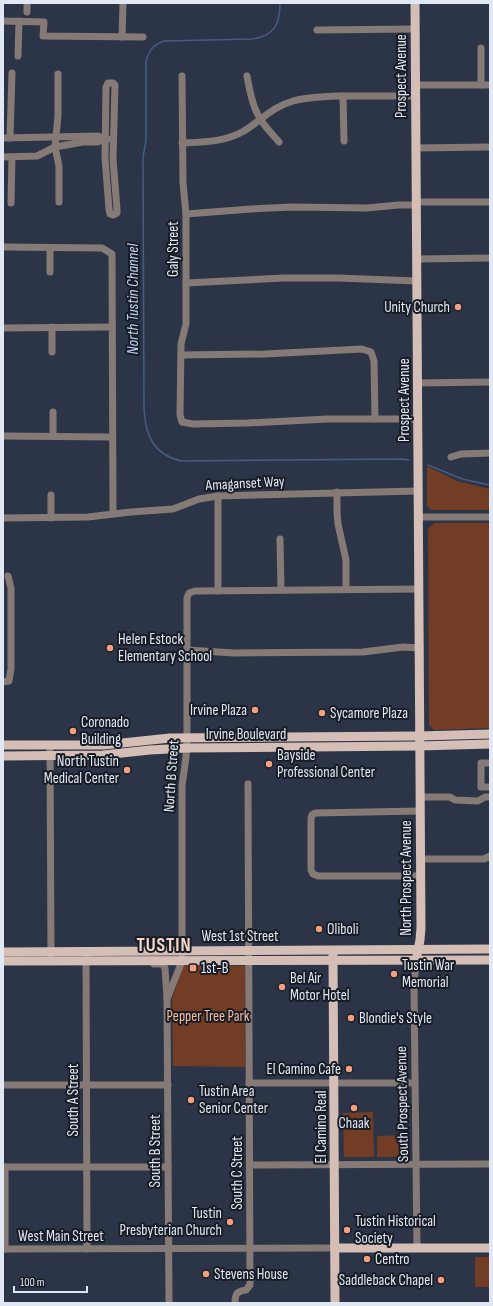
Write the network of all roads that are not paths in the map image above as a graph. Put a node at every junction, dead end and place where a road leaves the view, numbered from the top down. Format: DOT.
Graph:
graph roads {
  1 [pos="27,3"];
  2 [pos="123,3"];
  3 [pos="415,3"];
  4 [pos="27,12"];
  5 [pos="3,21"];
  6 [pos="19,22"];
  7 [pos="415,29"];
  8 [pos="317,30"];
  9 [pos="122,37"];
  10 [pos="143,37"];
  11 [pos="481,48"];
  12 [pos="18,56"];
  13 [pos="12,73"];
  14 [pos="58,74"];
  15 [pos="182,76"];
  16 [pos="247,76"];
  17 [pos="415,85"];
  18 [pos="481,85"];
  19 [pos="490,85"];
  20 [pos="343,96"];
  21 [pos="415,96"];
  22 [pos="106,116"];
  23 [pos="114,116"];
  24 [pos="260,119"];
  25 [pos="56,137"];
  26 [pos="6,138"];
  27 [pos="105,138"];
  28 [pos="113,139"];
  29 [pos="344,141"];
  30 [pos="279,142"];
  31 [pos="182,143"];
  32 [pos="55,147"];
  33 [pos="416,148"];
  34 [pos="490,148"];
  35 [pos="3,157"];
  36 [pos="12,157"];
  37 [pos="59,202"];
  38 [pos="490,202"];
  39 [pos="11,203"];
  40 [pos="416,203"];
  41 [pos="186,214"];
  42 [pos="3,248"];
  43 [pos="50,248"];
  44 [pos="490,258"];
  45 [pos="417,259"];
  46 [pos="50,272"];
  47 [pos="416,281"];
  48 [pos="186,283"];
  49 [pos="52,327"];
  50 [pos="112,327"];
  51 [pos="3,328"];
  52 [pos="52,352"];
  53 [pos="181,355"];
  54 [pos="417,382"];
  55 [pos="490,382"];
  56 [pos="52,412"];
  57 [pos="375,419"];
  58 [pos="418,419"];
  59 [pos="3,436"];
  60 [pos="53,436"];
  61 [pos="112,437"];
  62 [pos="490,453"];
  63 [pos="451,457"];
  64 [pos="418,491"];
  65 [pos="337,492"];
  66 [pos="51,495"];
  67 [pos="218,496"];
  68 [pos="113,514"];
  69 [pos="418,517"];
  70 [pos="490,517"];
  71 [pos="3,518"];
  72 [pos="51,518"];
  73 [pos="280,539"];
  74 [pos="8,576"];
  75 [pos="419,589"];
  76 [pos="281,590"];
  77 [pos="346,590"];
  78 [pos="218,591"];
  79 [pos="3,624"];
  80 [pos="11,624"];
  81 [pos="420,648"];
  82 [pos="187,650"];
  83 [pos="3,682"];
  84 [pos="490,734"];
  85 [pos="419,736"];
  86 [pos="277,737"];
  87 [pos="187,738"];
  88 [pos="490,744"];
  89 [pos="3,745"];
  90 [pos="50,745"];
  91 [pos="419,746"];
  92 [pos="277,747"];
  93 [pos="187,748"];
  94 [pos="3,756"];
  95 [pos="50,756"];
  96 [pos="490,763"];
  97 [pos="248,784"];
  98 [pos="490,787"];
  99 [pos="490,796"];
  100 [pos="420,797"];
  101 [pos="420,811"];
  102 [pos="490,856"];
  103 [pos="420,859"];
  104 [pos="421,876"];
  105 [pos="490,949"];
  106 [pos="333,950"];
  107 [pos="418,950"];
  108 [pos="182,951"];
  109 [pos="249,951"];
  110 [pos="3,952"];
  111 [pos="51,952"];
  112 [pos="86,952"];
  113 [pos="249,960"];
  114 [pos="333,960"];
  115 [pos="416,960"];
  116 [pos="490,960"];
  117 [pos="51,961"];
  118 [pos="86,961"];
  119 [pos="136,961"];
  120 [pos="182,961"];
  121 [pos="3,962"];
  122 [pos="167,999"];
  123 [pos="249,1083"];
  124 [pos="334,1083"];
  125 [pos="415,1083"];
  126 [pos="168,1084"];
  127 [pos="3,1085"];
  128 [pos="86,1085"];
  129 [pos="416,1164"];
  130 [pos="490,1164"];
  131 [pos="250,1165"];
  132 [pos="335,1165"];
  133 [pos="4,1167"];
  134 [pos="87,1167"];
  135 [pos="168,1167"];
  136 [pos="335,1248"];
  137 [pos="417,1248"];
  138 [pos="490,1248"];
  139 [pos="4,1249"];
  140 [pos="87,1249"];
  141 [pos="168,1249"];
  142 [pos="250,1249"];
  143 [pos="169,1303"];
  144 [pos="235,1303"];
  145 [pos="335,1303"];
  1 -- 4 [label="street"];
  2 -- 9 [label="street"];
  3 -- 7 [label="main road, Prospect Avenue"];
  5 -- 6 [label="street"];
  6 -- 9 [label="street"];
  6 -- 12 [label="street"];
  7 -- 8 [label="street"];
  7 -- 17 [label="main road, Prospect Avenue"];
  9 -- 10 [label="street"];
  11 -- 18 [label="street"];
  13 -- 26 [label="street"];
  14 -- 25 [label="street"];
  15 -- 31 [label="street, Galy Street"];
  16 -- 24 [label="street"];
  17 -- 18 [label="street"];
  17 -- 21 [label="main road, Prospect Avenue"];
  18 -- 19 [label="street"];
  20 -- 21 [label="street"];
  20 -- 24 [label="street"];
  20 -- 29 [label="street"];
  21 -- 33 [label="main road, Prospect Avenue"];
  22 -- 23 [label="street"];
  22 -- 23 [label="street"];
  22 -- 27 [label="street"];
  23 -- 28 [label="street"];
  24 -- 30 [label="street"];
  24 -- 31 [label="street"];
  25 -- 26 [label="street"];
  25 -- 27 [label="street"];
  25 -- 32 [label="street"];
  27 -- 28 [label="street"];
  27 -- 28 [label="street"];
  27 -- 32 [label="street"];
  31 -- 41 [label="street, Galy Street"];
  32 -- 36 [label="street"];
  32 -- 37 [label="street"];
  33 -- 34 [label="street"];
  33 -- 40 [label="main road, Prospect Avenue"];
  35 -- 36 [label="street"];
  36 -- 39 [label="street"];
  38 -- 40 [label="street"];
  40 -- 41 [label="street"];
  40 -- 45 [label="main road, Prospect Avenue"];
  41 -- 48 [label="street, Galy Street"];
  42 -- 43 [label="street"];
  43 -- 46 [label="street"];
  43 -- 50 [label="street"];
  44 -- 45 [label="street"];
  45 -- 47 [label="main road, Prospect Avenue"];
  47 -- 48 [label="street"];
  47 -- 54 [label="main road, Prospect Avenue"];
  48 -- 53 [label="street, Galy Street"];
  49 -- 50 [label="street"];
  49 -- 51 [label="street"];
  49 -- 52 [label="street"];
  50 -- 61 [label="street"];
  53 -- 57 [label="street"];
  53 -- 57 [label="street, Galy Street"];
  54 -- 55 [label="street"];
  54 -- 58 [label="main road, Prospect Avenue"];
  56 -- 60 [label="street"];
  57 -- 58 [label="street"];
  58 -- 64 [label="main road, Prospect Avenue"];
  59 -- 60 [label="street"];
  60 -- 61 [label="street"];
  61 -- 68 [label="street"];
  62 -- 63 [label="street"];
  64 -- 65 [label="street, Amaganset Way"];
  64 -- 69 [label="main road, Prospect Avenue"];
  65 -- 67 [label="street, Amaganset Way"];
  65 -- 77 [label="street"];
  66 -- 72 [label="street"];
  67 -- 68 [label="street, Amaganset Way"];
  67 -- 78 [label="street"];
  68 -- 72 [label="street, Amaganset Way"];
  69 -- 70 [label="street"];
  69 -- 75 [label="main road, Prospect Avenue"];
  71 -- 72 [label="street, Amaganset Way"];
  73 -- 76 [label="street"];
  74 -- 80 [label="street"];
  75 -- 77 [label="street"];
  75 -- 81 [label="main road, Prospect Avenue"];
  76 -- 77 [label="street"];
  76 -- 78 [label="street"];
  78 -- 82 [label="street, North B Street"];
  79 -- 80 [label="street"];
  80 -- 83 [label="street"];
  81 -- 82 [label="street"];
  81 -- 85 [label="main road, Prospect Avenue"];
  82 -- 87 [label="street, North B Street"];
  84 -- 85 [label="main road, Irvine Boulevard"];
  85 -- 86 [label="main road, Irvine Boulevard"];
  85 -- 91 [label="main road, Prospect Avenue"];
  86 -- 87 [label="main road, Irvine Boulevard"];
  86 -- 92 [label="main road"];
  87 -- 90 [label="main road, Irvine Boulevard"];
  87 -- 93 [label="street, North B Street"];
  88 -- 91 [label="main road, Irvine Boulevard"];
  89 -- 90 [label="main road, Irvine Boulevard"];
  90 -- 95 [label="street"];
  91 -- 92 [label="main road, Irvine Boulevard"];
  91 -- 100 [label="main road, Prospect Avenue"];
  92 -- 93 [label="main road, Irvine Boulevard"];
  93 -- 95 [label="main road, Irvine Boulevard"];
  93 -- 108 [label="street, North B Street"];
  94 -- 95 [label="main road, Irvine Boulevard"];
  95 -- 111 [label="street"];
  96 -- 98 [label="street"];
  97 -- 109 [label="street, South C Street"];
  99 -- 100 [label="street"];
  100 -- 101 [label="main road, North Prospect Avenue"];
  101 -- 103 [label="main road, North Prospect Avenue"];
  101 -- 104 [label="street"];
  102 -- 103 [label="street"];
  103 -- 104 [label="main road, North Prospect Avenue"];
  104 -- 107 [label="main road, North Prospect Avenue"];
  105 -- 107 [label="main road, West 1st Street"];
  106 -- 107 [label="main road, West 1st Street"];
  106 -- 109 [label="main road, West 1st Street"];
  106 -- 114 [label="main road, El Camino Real"];
  107 -- 115 [label="main road, North Prospect Avenue"];
  108 -- 109 [label="main road, West 1st Street"];
  108 -- 112 [label="main road, West 1st Street"];
  108 -- 120 [label="street, North B Street"];
  109 -- 113 [label="street, South C Street"];
  110 -- 111 [label="main road, West 1st Street"];
  111 -- 112 [label="main road, West 1st Street"];
  111 -- 117 [label="street"];
  112 -- 118 [label="street, South A Street"];
  113 -- 114 [label="main road, West 1st Street"];
  113 -- 120 [label="main road, West 1st Street"];
  113 -- 123 [label="street, South C Street"];
  114 -- 115 [label="main road, West 1st Street"];
  114 -- 124 [label="main road, El Camino Real"];
  115 -- 116 [label="main road, West 1st Street"];
  115 -- 125 [label="street, South Prospect Avenue"];
  117 -- 118 [label="main road, West 1st Street"];
  117 -- 121 [label="main road, West 1st Street"];
  118 -- 119 [label="main road, West 1st Street"];
  118 -- 128 [label="street, South A Street"];
  119 -- 120 [label="main road, West 1st Street"];
  119 -- 122 [label="street, South B Street"];
  120 -- 122 [label="street, South B Street"];
  122 -- 126 [label="street, South B Street"];
  123 -- 124 [label="street"];
  123 -- 131 [label="street, South C Street"];
  124 -- 125 [label="street"];
  124 -- 132 [label="main road, El Camino Real"];
  125 -- 129 [label="street, South Prospect Avenue"];
  126 -- 128 [label="street"];
  126 -- 135 [label="street, South B Street"];
  127 -- 128 [label="street"];
  128 -- 134 [label="street, South A Street"];
  129 -- 130 [label="street"];
  129 -- 132 [label="street"];
  129 -- 137 [label="street, South Prospect Avenue"];
  131 -- 132 [label="street"];
  131 -- 142 [label="street, South C Street"];
  132 -- 136 [label="main road, El Camino Real"];
  133 -- 134 [label="street"];
  133 -- 139 [label="street"];
  134 -- 135 [label="street"];
  134 -- 140 [label="street, South A Street"];
  135 -- 141 [label="street, South B Street"];
  136 -- 137 [label="main road"];
  136 -- 142 [label="street, West Main Street"];
  136 -- 145 [label="main road, El Camino Real"];
  137 -- 138 [label="main road"];
  139 -- 140 [label="street, West Main Street"];
  140 -- 141 [label="street, West Main Street"];
  141 -- 142 [label="street, West Main Street"];
  141 -- 143 [label="street, South B Street"];
  142 -- 144 [label="street, South C Street"];
}
